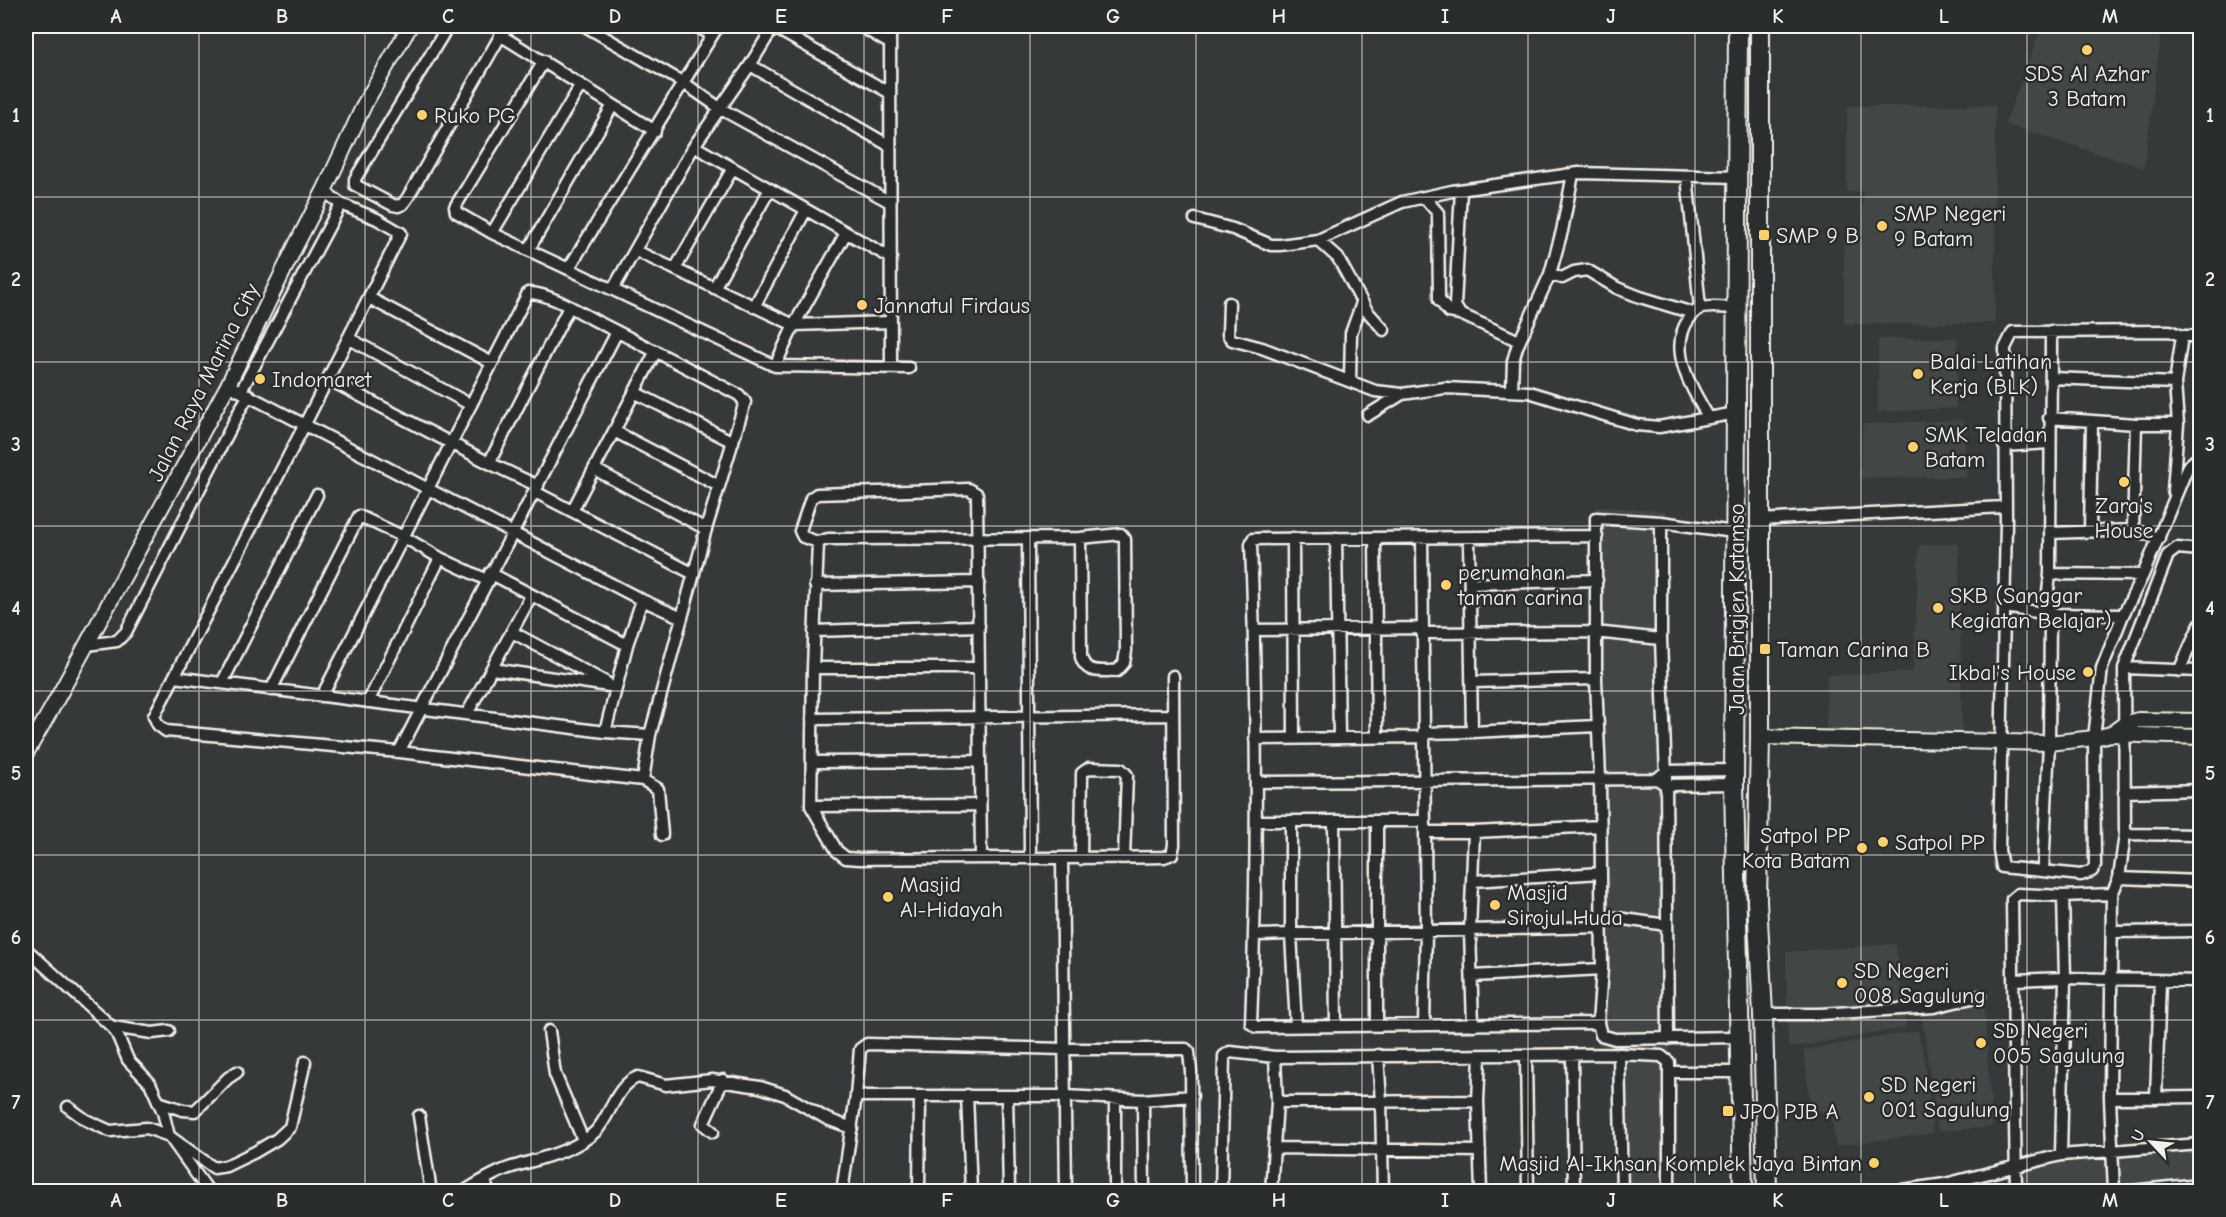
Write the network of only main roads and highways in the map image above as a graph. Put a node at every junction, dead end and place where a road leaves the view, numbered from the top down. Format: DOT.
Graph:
graph roads {
  1 [pos="410,26"];
  2 [pos="1738,26"];
  3 [pos="1760,26"];
  4 [pos="2200,721"];
  5 [pos="2124,732"];
  6 [pos="1760,737"];
  7 [pos="2200,737"];
  8 [pos="26,753"];
  9 [pos="1743,1191"];
  10 [pos="1767,1191"];
  1 -- 8 [label="main road, Jalan Raya Marina City"];
  2 -- 9 [label="highway, Jalan Brigjen Katamso"];
  3 -- 6 [label="highway, Jalan Brigjen Katamso"];
  4 -- 5 [label="main road"];
  5 -- 6 [label="main road"];
  5 -- 7 [label="main road"];
  6 -- 10 [label="highway, Jalan Brigjen Katamso"];
}
